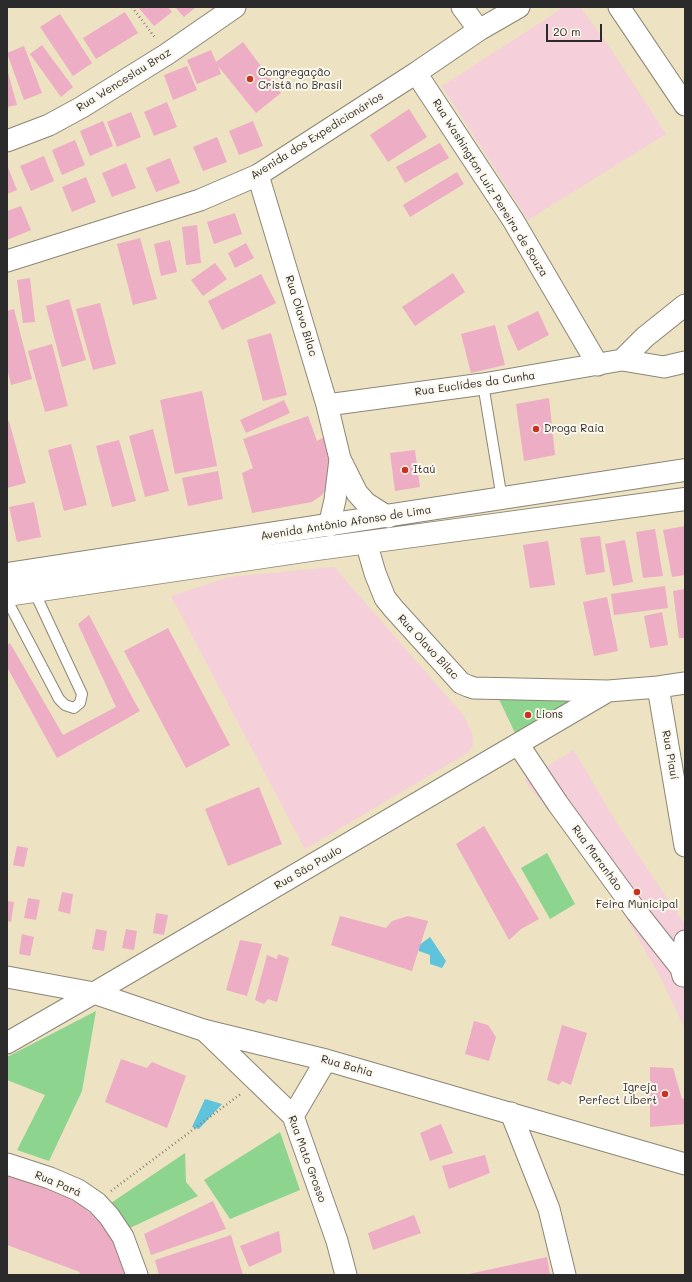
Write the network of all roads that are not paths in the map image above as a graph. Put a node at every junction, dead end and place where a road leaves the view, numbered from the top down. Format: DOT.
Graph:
graph roads {
  1 [pos="235,7"];
  2 [pos="462,7"];
  3 [pos="519,7"];
  4 [pos="619,7"];
  5 [pos="479,30"];
  6 [pos="416,73"];
  7 [pos="685,105"];
  8 [pos="7,141"];
  9 [pos="258,175"];
  10 [pos="7,261"];
  11 [pos="685,306"];
  12 [pos="622,360"];
  13 [pos="685,362"];
  14 [pos="598,365"];
  15 [pos="483,384"];
  16 [pos="327,404"];
  17 [pos="340,459"];
  18 [pos="685,470"];
  19 [pos="502,499"];
  20 [pos="685,499"];
  21 [pos="428,510"];
  22 [pos="388,516"];
  23 [pos="329,526"];
  24 [pos="430,533"];
  25 [pos="265,535"];
  26 [pos="366,542"];
  27 [pos="268,556"];
  28 [pos="7,574"];
  29 [pos="34,591"];
  30 [pos="7,595"];
  31 [pos="7,600"];
  32 [pos="685,683"];
  33 [pos="658,687"];
  34 [pos="608,691"];
  35 [pos="518,744"];
  36 [pos="685,846"];
  37 [pos="685,941"];
  38 [pos="683,975"];
  39 [pos="7,977"];
  40 [pos="94,993"];
  41 [pos="203,1030"];
  42 [pos="7,1043"];
  43 [pos="326,1060"];
  44 [pos="511,1113"];
  45 [pos="294,1116"];
  46 [pos="7,1164"];
  47 [pos="685,1164"];
  48 [pos="137,1275"];
  49 [pos="346,1275"];
  50 [pos="565,1275"];
  1 -- 8 [label="street, Rua Wenceslau Braz"];
  2 -- 5 [label="street"];
  3 -- 5 [label="street, Avenida dos Expedicionários"];
  4 -- 7 [label="street"];
  5 -- 6 [label="street, Avenida dos Expedicionários"];
  6 -- 9 [label="street, Avenida dos Expedicionários"];
  6 -- 14 [label="street, Rua Washington Luiz Pereira de Souza"];
  9 -- 10 [label="street, Avenida dos Expedicionários"];
  9 -- 16 [label="street, Rua Olavo Bilac"];
  11 -- 12 [label="street"];
  12 -- 13 [label="street"];
  12 -- 14 [label="street, Rua Euclídes da Cunha"];
  14 -- 15 [label="street, Rua Euclídes da Cunha"];
  15 -- 16 [label="street, Rua Euclídes da Cunha"];
  15 -- 19 [label="lane"];
  16 -- 17 [label="street, Rua Olavo Bilac"];
  17 -- 22 [label="street, Rua Olavo Bilac"];
  17 -- 23 [label="street, Rua Olavo Bilac"];
  18 -- 19 [label="main road, Avenida Antônio Afonso de Lima"];
  19 -- 21 [label="main road, Avenida Antônio Afonso de Lima"];
  20 -- 24 [label="main road, Avenida Antônio Afonso de Lima"];
  21 -- 22 [label="main road, Avenida Antônio Afonso de Lima"];
  21 -- 24 [label="main road"];
  22 -- 23 [label="main road, Avenida Antônio Afonso de Lima"];
  23 -- 25 [label="main road, Avenida Antônio Afonso de Lima"];
  24 -- 26 [label="main road, Avenida Antônio Afonso de Lima"];
  25 -- 27 [label="main road"];
  25 -- 28 [label="main road, Avenida Antônio Afonso de Lima"];
  26 -- 27 [label="main road, Avenida Antônio Afonso de Lima"];
  26 -- 34 [label="street, Rua Olavo Bilac"];
  27 -- 29 [label="main road, Avenida Antônio Afonso de Lima"];
  29 -- 30 [label="main road, Avenida Antônio Afonso de Lima"];
  29 -- 31 [label="lane"];
  32 -- 33 [label="street, Rua Olavo Bilac"];
  33 -- 34 [label="street, Rua Olavo Bilac"];
  33 -- 36 [label="street, Rua Piauí"];
  34 -- 35 [label="street, Rua São Paulo"];
  35 -- 38 [label="street, Rua Maranhão"];
  35 -- 40 [label="street, Rua São Paulo"];
  37 -- 38 [label="street"];
  39 -- 40 [label="street, Rua Bahia"];
  40 -- 41 [label="street, Rua Bahia"];
  40 -- 42 [label="street, Rua São Paulo"];
  41 -- 43 [label="street, Rua Bahia"];
  41 -- 45 [label="street, Rua Mato Grosso"];
  43 -- 44 [label="street, Rua Bahia"];
  43 -- 45 [label="street"];
  44 -- 47 [label="street, Rua Bahia"];
  44 -- 50 [label="street"];
  45 -- 49 [label="street, Rua Mato Grosso"];
  46 -- 48 [label="street, Rua Pará"];
}
